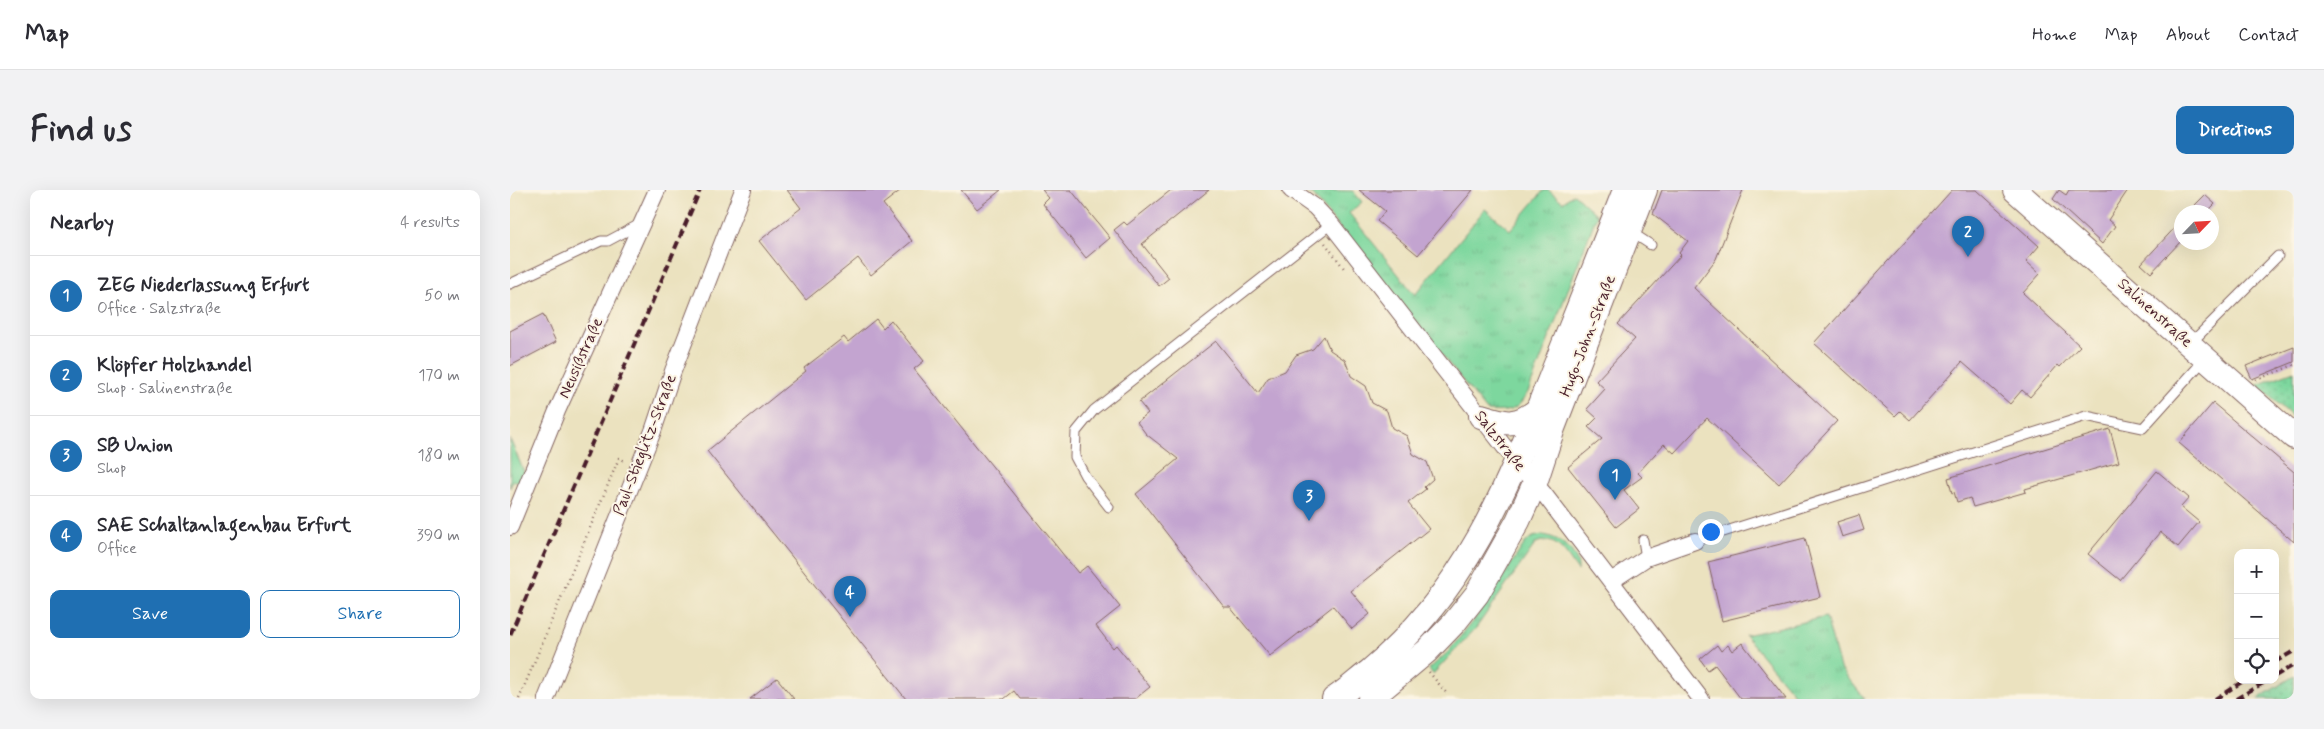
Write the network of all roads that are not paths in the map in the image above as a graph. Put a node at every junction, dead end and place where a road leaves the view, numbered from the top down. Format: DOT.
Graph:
graph roads {
  1 [pos="657,190"];
  2 [pos="743,190"];
  3 [pos="1291,190"];
  4 [pos="1625,190"];
  5 [pos="1645,190"];
  6 [pos="2015,190"];
  7 [pos="642,223"];
  8 [pos="1330,224"];
  9 [pos="1628,231"];
  10 [pos="1651,245"];
  11 [pos="2278,256"];
  12 [pos="510,284"];
  13 [pos="2198,351"];
  14 [pos="1538,410"];
  15 [pos="1481,416"];
  16 [pos="2294,437"];
  17 [pos="1517,463"];
  18 [pos="1535,483"];
  19 [pos="1109,506"];
  20 [pos="510,527"];
  21 [pos="1643,540"];
  22 [pos="1695,541"];
  23 [pos="1646,558"];
  24 [pos="1611,580"];
  25 [pos="546,699"];
  26 [pos="1334,699"];
  27 [pos="1370,699"];
  28 [pos="1701,699"];
  1 -- 7 [label="street, Neusißstraße"];
  2 -- 25 [label="street, Paul-Stieglitz-Straße"];
  3 -- 8 [label="street, Salzstraße"];
  4 -- 14 [label="main road, Hugo-John-Straße"];
  5 -- 9 [label="main road, Hugo-John-Straße"];
  6 -- 13 [label="main road, Salinenstraße"];
  7 -- 12 [label="lane"];
  7 -- 20 [label="street, Neusißstraße"];
  8 -- 15 [label="street, Salzstraße"];
  8 -- 19 [label="lane"];
  9 -- 10 [label="lane"];
  9 -- 18 [label="main road, Hugo-John-Straße"];
  11 -- 13 [label="lane"];
  13 -- 16 [label="main road, Salinenstraße"];
  13 -- 22 [label="lane"];
  14 -- 15 [label="main road"];
  14 -- 17 [label="main road, Hugo-John-Straße"];
  15 -- 17 [label="street, Salzstraße"];
  17 -- 18 [label="street, Salzstraße"];
  17 -- 26 [label="main road, Hugo-John-Straße"];
  18 -- 24 [label="street, Salzstraße"];
  18 -- 27 [label="main road, Hugo-John-Straße"];
  21 -- 23 [label="lane"];
  22 -- 23 [label="street"];
  23 -- 24 [label="street"];
  24 -- 28 [label="street, Salzstraße"];
}
